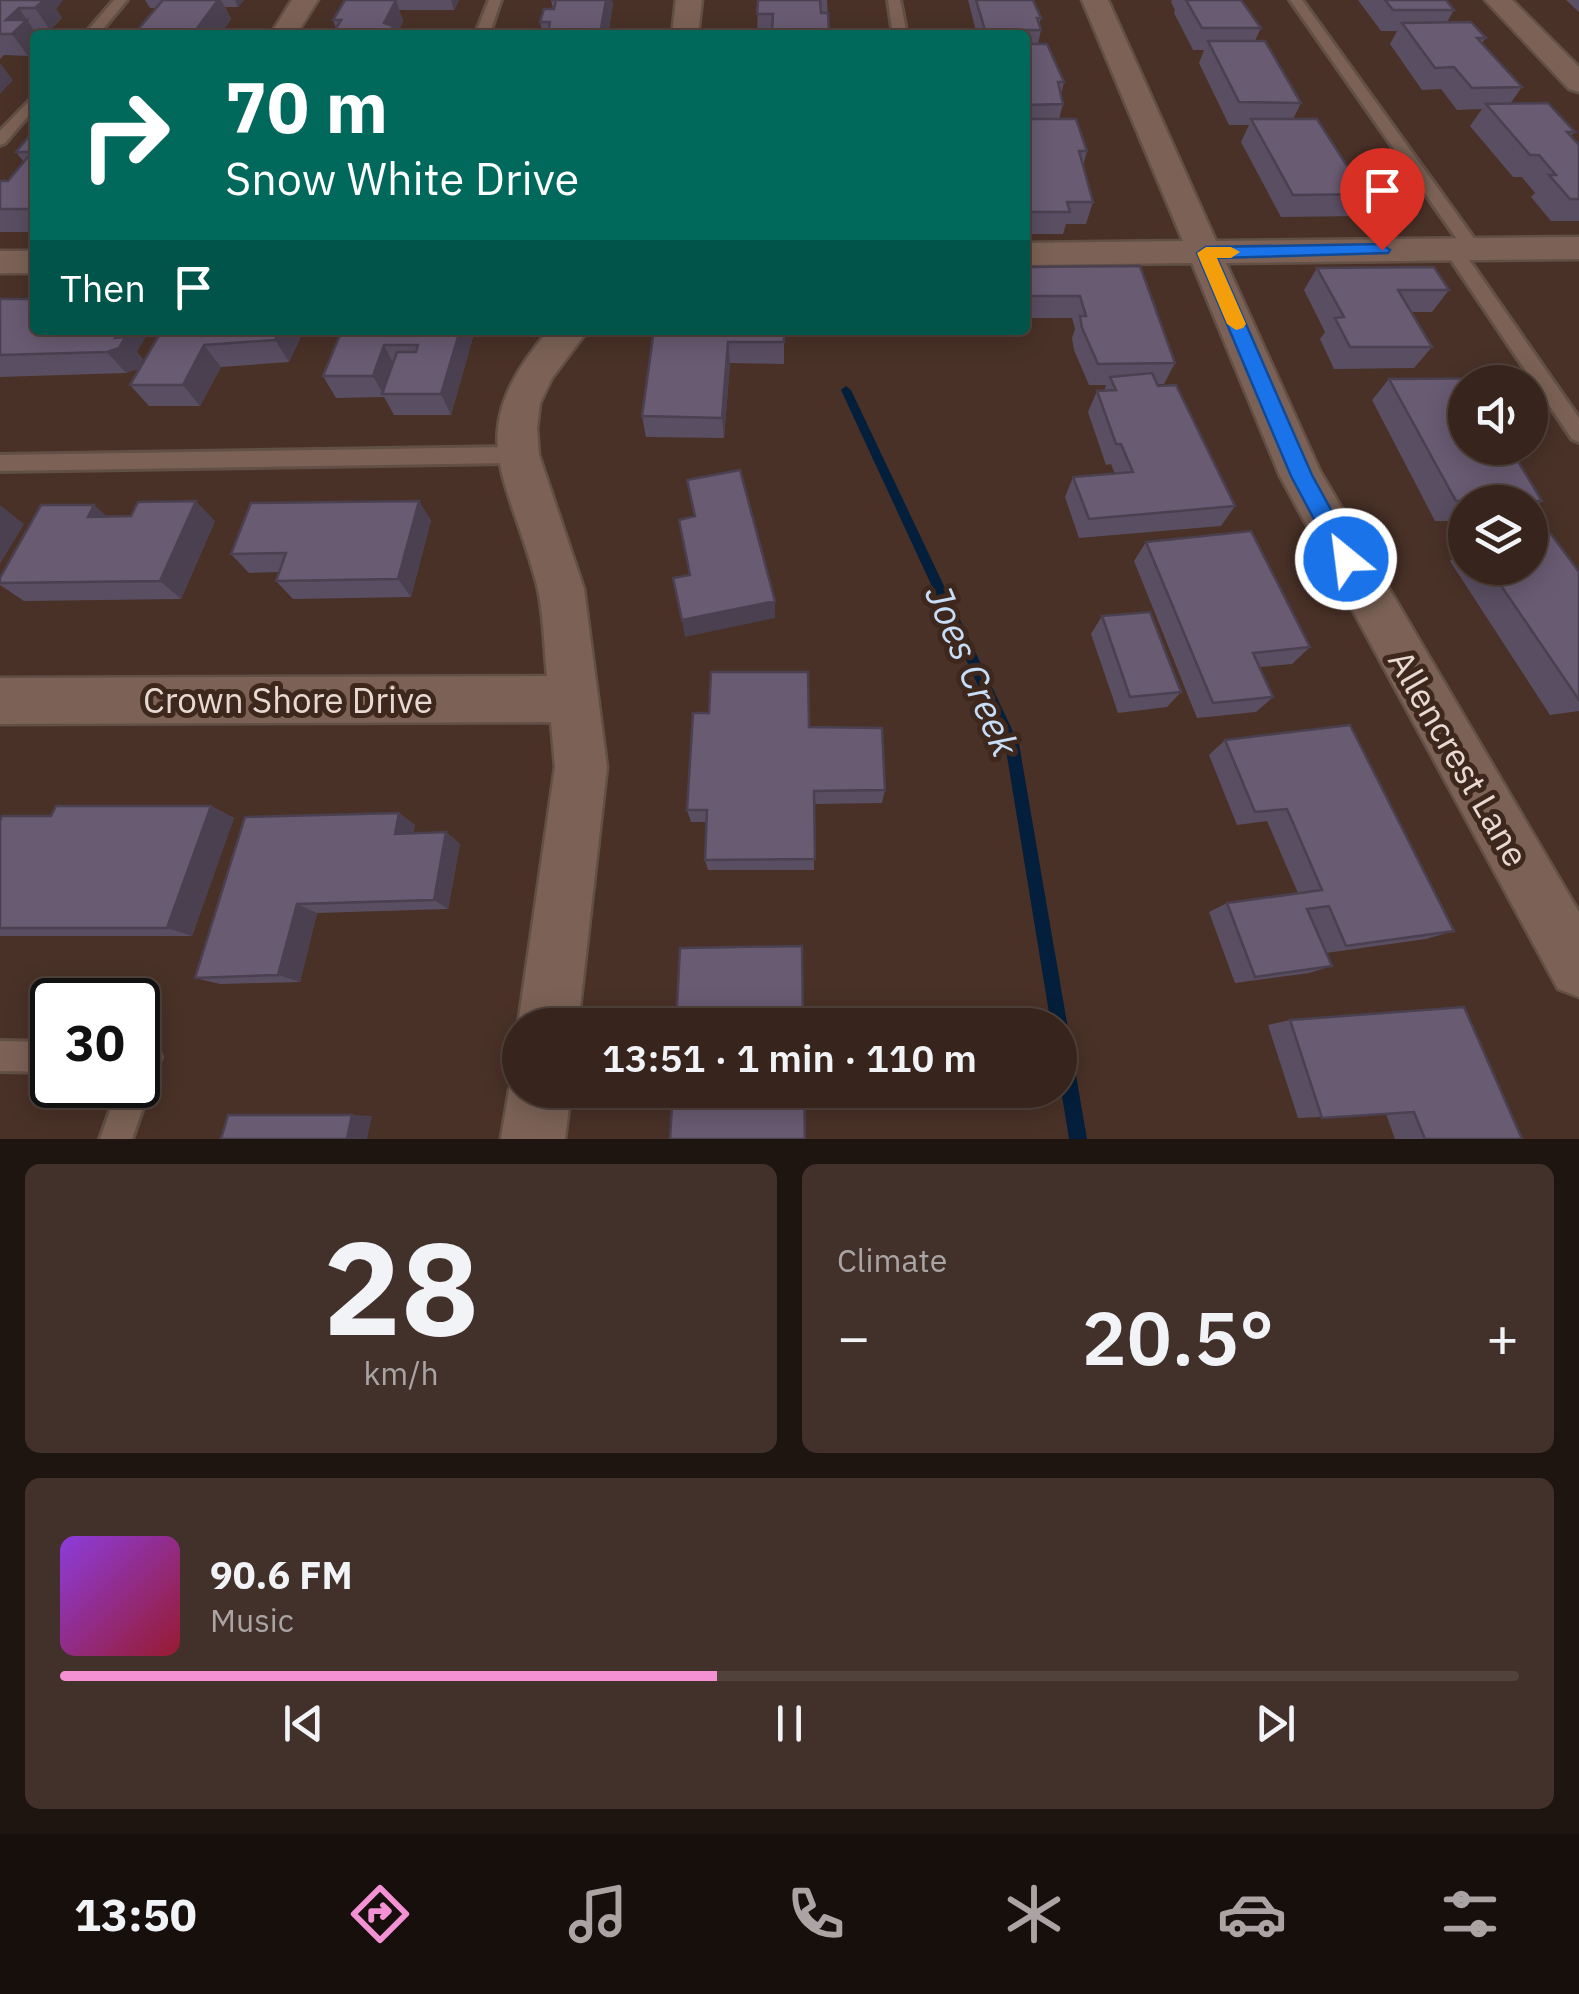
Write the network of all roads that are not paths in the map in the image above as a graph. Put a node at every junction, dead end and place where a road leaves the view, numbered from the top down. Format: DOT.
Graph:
graph roads {
  1 [pos="121,0"];
  2 [pos="305,0"];
  3 [pos="495,0"];
  4 [pos="689,0"];
  5 [pos="894,0"];
  6 [pos="1095,0"];
  7 [pos="1296,0"];
  8 [pos="1498,0"];
  9 [pos="94,30"];
  10 [pos="286,30"];
  11 [pos="484,30"];
  12 [pos="686,30"];
  13 [pos="899,30"];
  14 [pos="1579,83"];
  15 [pos="30,105"];
  16 [pos="0,140"];
  17 [pos="1462,248"];
  18 [pos="1579,248"];
  19 [pos="1206,253"];
  20 [pos="1030,254"];
  21 [pos="0,262"];
  22 [pos="30,262"];
  23 [pos="566,335"];
  24 [pos="1579,434"];
  25 [pos="518,455"];
  26 [pos="0,463"];
  27 [pos="0,700"];
  28 [pos="576,700"];
  29 [pos="1579,968"];
  30 [pos="550,1008"];
  31 [pos="0,1056"];
  32 [pos="30,1057"];
  33 [pos="127,1108"];
  34 [pos="538,1108"];
  35 [pos="116,1139"];
  36 [pos="534,1139"];
  1 -- 9 [label="lane"];
  2 -- 10 [label="street"];
  3 -- 11 [label="lane"];
  4 -- 12 [label="street"];
  5 -- 13 [label="lane"];
  6 -- 19 [label="street, Allencrest Lane"];
  7 -- 17 [label="lane"];
  8 -- 14 [label="street"];
  15 -- 16 [label="lane"];
  17 -- 18 [label="street"];
  17 -- 19 [label="street"];
  17 -- 24 [label="lane"];
  19 -- 20 [label="street"];
  19 -- 29 [label="street, Allencrest Lane"];
  21 -- 22 [label="street"];
  23 -- 25 [label="street"];
  25 -- 26 [label="lane"];
  25 -- 28 [label="street"];
  27 -- 28 [label="street, Crown Shore Drive"];
  28 -- 30 [label="street"];
  31 -- 32 [label="lane"];
  33 -- 35 [label="lane"];
  34 -- 36 [label="street"];
}
